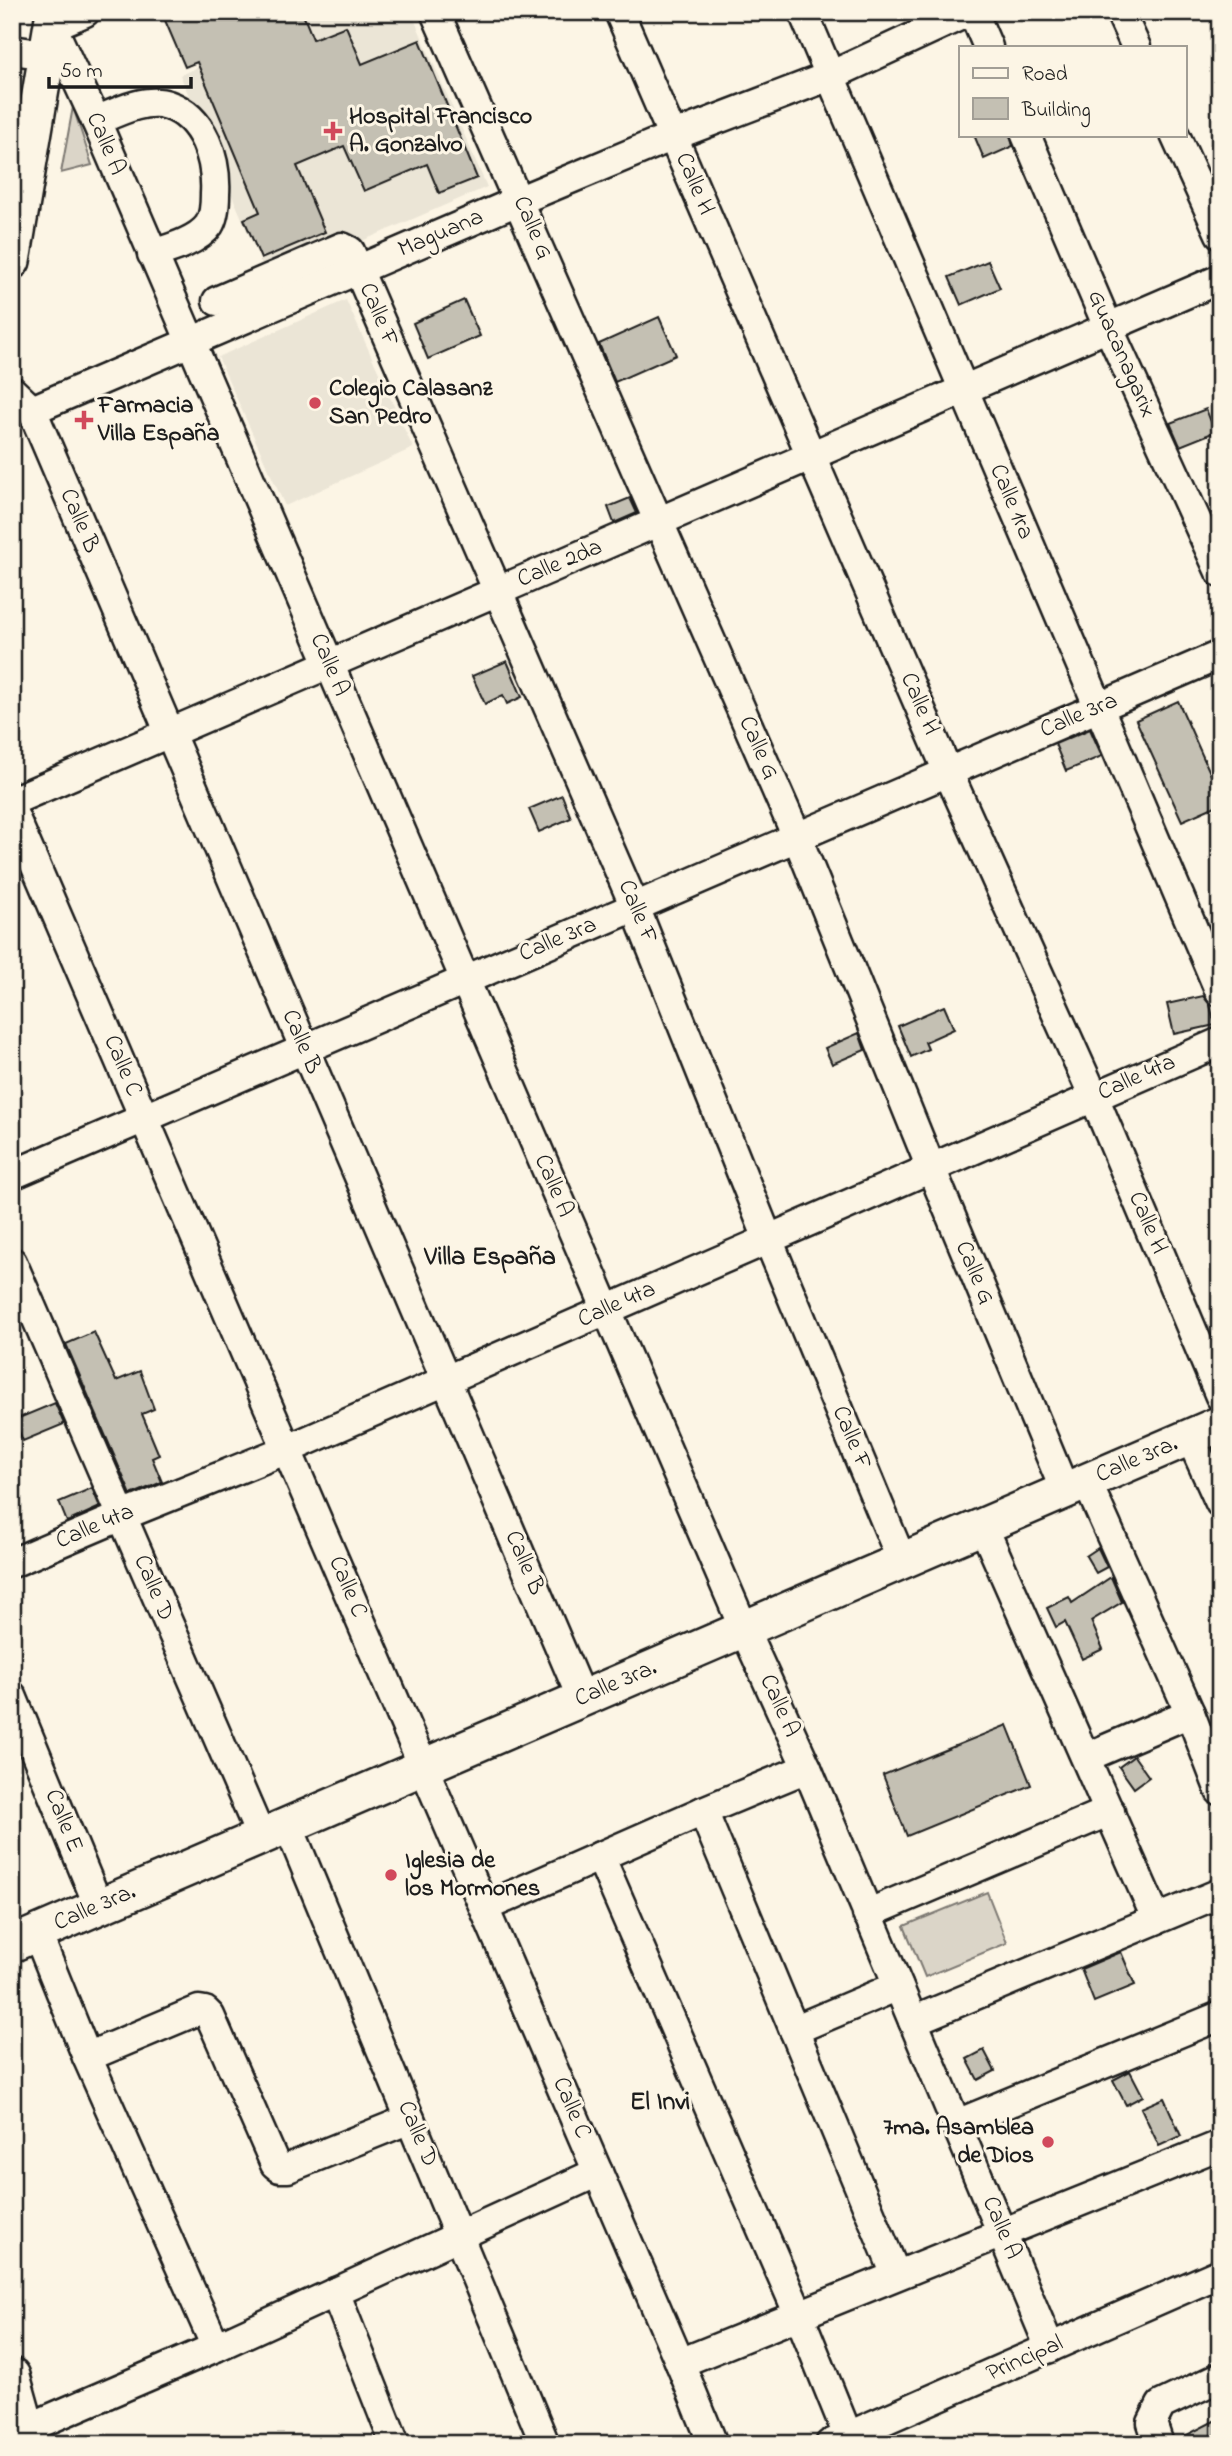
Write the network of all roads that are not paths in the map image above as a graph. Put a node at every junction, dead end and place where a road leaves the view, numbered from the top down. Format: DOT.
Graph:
graph roads {
  1 [pos="85,12"];
  2 [pos="435,12"];
  3 [pos="619,12"];
  4 [pos="803,12"];
  5 [pos="970,12"];
  6 [pos="1120,12"];
  7 [pos="51,31"];
  8 [pos="987,46"];
  9 [pos="1136,46"];
  10 [pos="12,50"];
  11 [pos="830,76"];
  12 [pos="96,121"];
  13 [pos="673,136"];
  14 [pos="1026,136"];
  15 [pos="1175,136"];
  16 [pos="22,151"];
  17 [pos="520,200"];
  18 [pos="1220,234"];
  19 [pos="152,254"];
  20 [pos="12,261"];
  21 [pos="358,270"];
  22 [pos="1220,279"];
  23 [pos="217,301"];
  24 [pos="1108,327"];
  25 [pos="189,341"];
  26 [pos="963,390"];
  27 [pos="22,401"];
  28 [pos="811,454"];
  29 [pos="658,522"];
  30 [pos="1220,572"];
  31 [pos="497,592"];
  32 [pos="1220,655"];
  33 [pos="328,663"];
  34 [pos="1098,707"];
  35 [pos="169,733"];
  36 [pos="948,772"];
  37 [pos="12,801"];
  38 [pos="12,811"];
  39 [pos="797,837"];
  40 [pos="635,907"];
  41 [pos="464,980"];
  42 [pos="1220,992"];
  43 [pos="1220,1042"];
  44 [pos="304,1049"];
  45 [pos="1094,1097"];
  46 [pos="145,1118"];
  47 [pos="931,1168"];
  48 [pos="12,1175"];
  49 [pos="768,1239"];
  50 [pos="12,1262"];
  51 [pos="607,1310"];
  52 [pos="446,1380"];
  53 [pos="1220,1396"];
  54 [pos="1205,1431"];
  55 [pos="288,1449"];
  56 [pos="1076,1486"];
  57 [pos="1220,1503"];
  58 [pos="122,1516"];
  59 [pos="983,1526"];
  60 [pos="902,1561"];
  61 [pos="12,1563"];
  62 [pos="744,1629"];
  63 [pos="12,1696"];
  64 [pos="582,1699"];
  65 [pos="1189,1713"];
  66 [pos="1087,1757"];
  67 [pos="425,1766"];
  68 [pos="807,1768"];
  69 [pos="1220,1791"];
  70 [pos="703,1811"];
  71 [pos="1110,1811"];
  72 [pos="275,1831"];
  73 [pos="600,1856"];
  74 [pos="1220,1893"];
  75 [pos="99,1907"];
  76 [pos="485,1907"];
  77 [pos="867,1914"];
  78 [pos="1156,1918"];
  79 [pos="25,1939"];
  80 [pos="898,1986"];
  81 [pos="1220,2016"];
  82 [pos="913,2021"];
  83 [pos="794,2030"];
  84 [pos="87,2057"];
  85 [pos="410,2119"];
  86 [pos="957,2124"];
  87 [pos="1220,2145"];
  88 [pos="598,2172"];
  89 [pos="1003,2232"];
  90 [pos="459,2236"];
  91 [pos="1220,2273"];
  92 [pos="896,2275"];
  93 [pos="335,2292"];
  94 [pos="799,2315"];
  95 [pos="216,2347"];
  96 [pos="1050,2347"];
  97 [pos="680,2363"];
  98 [pos="12,2376"];
  99 [pos="1220,2377"];
  100 [pos="29,2436"];
  101 [pos="839,2440"];
  102 [pos="395,2444"];
  103 [pos="545,2444"];
  104 [pos="713,2444"];
  105 [pos="1159,2444"];
  1 -- 7 [label="street"];
  2 -- 17 [label="street, Calle G"];
  3 -- 13 [label="street, Calle H"];
  4 -- 11 [label="street, Calle 1ra"];
  5 -- 8 [label="street"];
  5 -- 11 [label="street, Maguana"];
  6 -- 9 [label="street"];
  7 -- 10 [label="street"];
  7 -- 12 [label="street, Calle A"];
  7 -- 16 [label="main road"];
  11 -- 13 [label="street, Maguana"];
  11 -- 26 [label="street, Calle 1ra"];
  12 -- 19 [label="street, Calle A"];
  12 -- 19 [label="street"];
  13 -- 17 [label="street, Maguana"];
  13 -- 28 [label="street, Calle H"];
  14 -- 24 [label="street, Guacanagarix"];
  15 -- 18 [label="street"];
  16 -- 20 [label="main road"];
  17 -- 21 [label="street, Maguana"];
  17 -- 29 [label="street, Calle G"];
  19 -- 25 [label="street, Calle A"];
  21 -- 23 [label="street"];
  21 -- 25 [label="street, Maguana"];
  21 -- 31 [label="street, Calle F"];
  22 -- 24 [label="street, Calle 2da"];
  24 -- 26 [label="street, Calle 2da"];
  24 -- 30 [label="street, Guacanagarix"];
  25 -- 27 [label="street, Maguana"];
  25 -- 33 [label="street, Calle A"];
  26 -- 28 [label="street, Calle 2da"];
  26 -- 34 [label="street, Calle 1ra"];
  27 -- 35 [label="street, Calle B"];
  28 -- 29 [label="street, Calle 2da"];
  28 -- 36 [label="street, Calle H"];
  29 -- 31 [label="street, Calle 2da"];
  29 -- 39 [label="street, Calle G"];
  31 -- 33 [label="street, Calle 2da"];
  31 -- 40 [label="street, Calle F"];
  32 -- 34 [label="street, Calle 3ra"];
  33 -- 35 [label="street, Calle 2da"];
  33 -- 41 [label="street, Calle A"];
  34 -- 36 [label="street, Calle 3ra"];
  34 -- 42 [label="street, Calle 1ra"];
  35 -- 37 [label="street, Calle 2da"];
  35 -- 44 [label="street, Calle B"];
  36 -- 39 [label="street, Calle 3ra"];
  36 -- 45 [label="street, Calle H"];
  38 -- 46 [label="street, Calle C"];
  39 -- 40 [label="street, Calle 3ra"];
  39 -- 47 [label="street, Calle G"];
  40 -- 41 [label="street, Calle 3ra"];
  40 -- 49 [label="street, Calle F"];
  41 -- 44 [label="street, Calle 3ra"];
  41 -- 51 [label="street, Calle A"];
  43 -- 45 [label="street, Calle 4ta"];
  44 -- 46 [label="street, Calle 3ra"];
  44 -- 52 [label="street, Calle B"];
  45 -- 47 [label="street, Calle 4ta"];
  45 -- 53 [label="street, Calle H"];
  46 -- 48 [label="street, Calle 3ra"];
  46 -- 55 [label="street, Calle C"];
  47 -- 49 [label="street, Calle 4ta"];
  47 -- 56 [label="street, Calle G"];
  49 -- 51 [label="street, Calle 4ta"];
  49 -- 60 [label="street, Calle F"];
  50 -- 58 [label="street, Calle D"];
  51 -- 52 [label="street, Calle 4ta"];
  51 -- 62 [label="street, Calle A"];
  52 -- 55 [label="street, Calle 4ta"];
  52 -- 64 [label="street, Calle B"];
  54 -- 56 [label="main road, Calle 3ra."];
  54 -- 57 [label="street"];
  55 -- 58 [label="street, Calle 4ta"];
  55 -- 67 [label="street, Calle C"];
  56 -- 59 [label="main road, Calle 3ra."];
  56 -- 65 [label="street, Calle G"];
  58 -- 61 [label="street, Calle 4ta"];
  58 -- 72 [label="street, Calle D"];
  59 -- 60 [label="main road, Calle 3ra."];
  59 -- 66 [label="street"];
  60 -- 62 [label="main road, Calle 3ra."];
  62 -- 64 [label="main road, Calle 3ra."];
  62 -- 68 [label="street, Calle A"];
  63 -- 75 [label="street, Calle E"];
  64 -- 67 [label="main road, Calle 3ra."];
  65 -- 66 [label="street"];
  65 -- 69 [label="street, Calle G"];
  66 -- 71 [label="street"];
  67 -- 72 [label="main road, Calle 3ra."];
  67 -- 76 [label="street, Calle C"];
  68 -- 70 [label="street"];
  68 -- 77 [label="street, Calle A"];
  70 -- 73 [label="street"];
  70 -- 83 [label="street"];
  71 -- 77 [label="street"];
  71 -- 78 [label="street"];
  72 -- 75 [label="main road, Calle 3ra."];
  72 -- 85 [label="street, Calle D"];
  73 -- 76 [label="street"];
  73 -- 94 [label="street"];
  74 -- 78 [label="street"];
  75 -- 79 [label="main road, Calle 3ra."];
  76 -- 88 [label="street, Calle C"];
  77 -- 80 [label="street, Calle A"];
  78 -- 82 [label="street"];
  79 -- 84 [label="street"];
  80 -- 82 [label="street, Calle A"];
  80 -- 83 [label="street"];
  81 -- 86 [label="street"];
  82 -- 86 [label="street, Calle A"];
  83 -- 92 [label="street"];
  84 -- 85 [label="street"];
  84 -- 95 [label="street"];
  85 -- 90 [label="street, Calle D"];
  86 -- 89 [label="street, Calle A"];
  87 -- 89 [label="street"];
  88 -- 90 [label="street"];
  88 -- 97 [label="street, Calle C"];
  89 -- 92 [label="street"];
  89 -- 96 [label="street, Calle A"];
  90 -- 93 [label="street"];
  90 -- 103 [label="street, Calle D"];
  91 -- 96 [label="street, Principal"];
  92 -- 94 [label="street"];
  93 -- 95 [label="street"];
  93 -- 102 [label="street"];
  94 -- 97 [label="street"];
  94 -- 101 [label="street"];
  95 -- 100 [label="street"];
  96 -- 101 [label="street, Principal"];
  97 -- 104 [label="street, Calle C"];
  98 -- 100 [label="main road"];
  99 -- 105 [label="street"];
}
